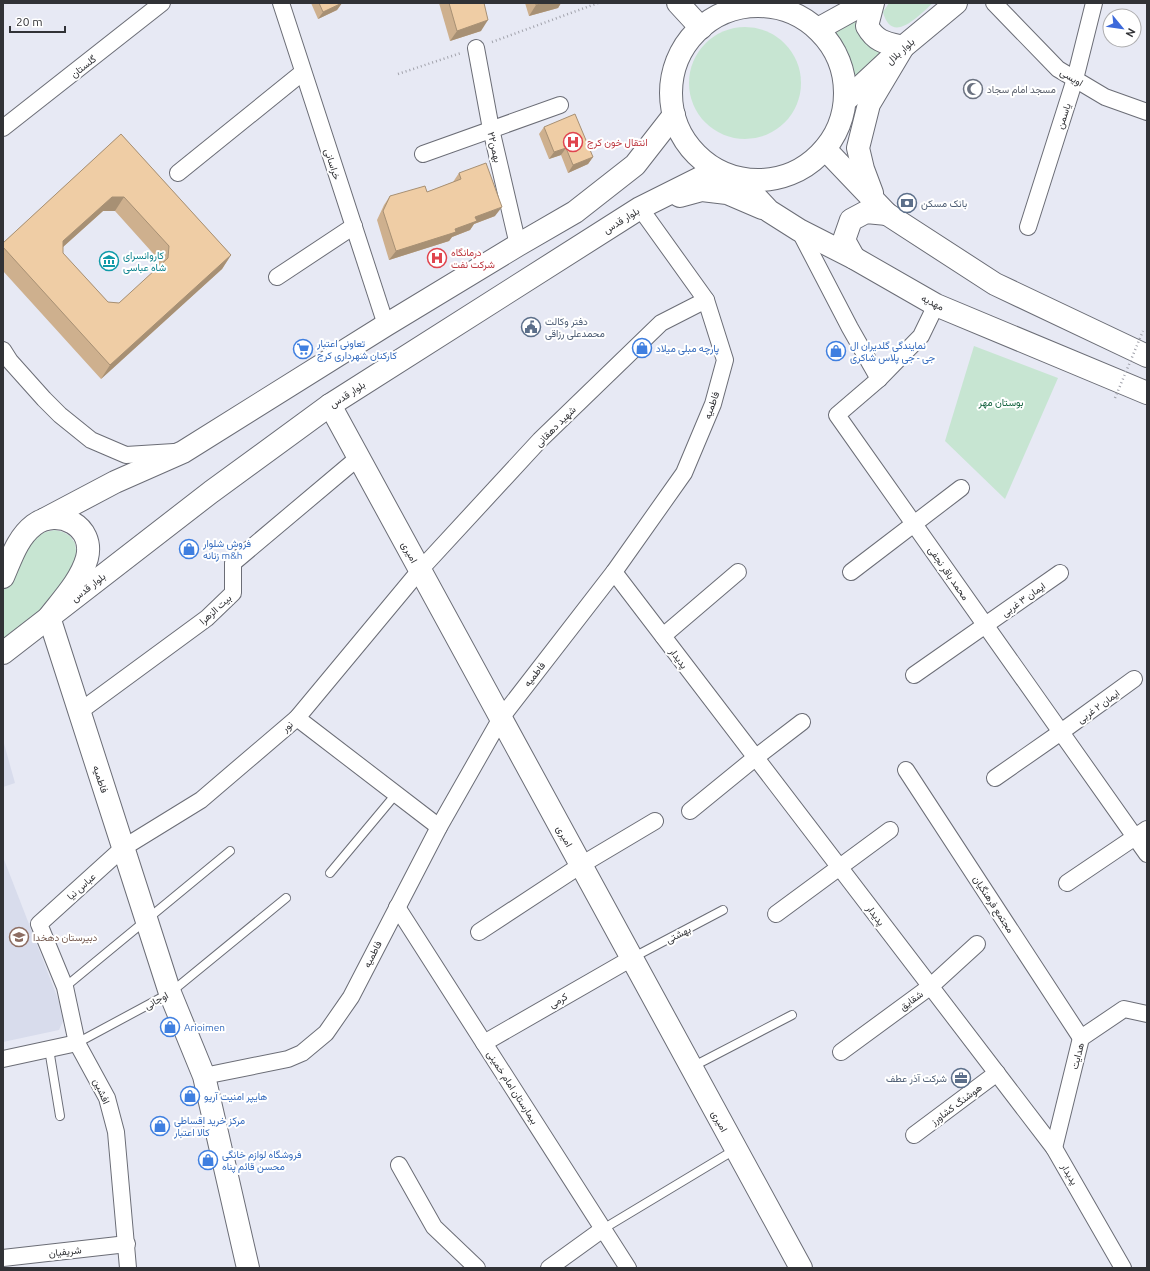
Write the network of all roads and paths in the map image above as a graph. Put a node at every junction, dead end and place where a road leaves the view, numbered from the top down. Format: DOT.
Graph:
graph roads {
  1 [pos="162,3"];
  2 [pos="281,3"];
  3 [pos="598,3"];
  4 [pos="678,3"];
  5 [pos="865,3"];
  6 [pos="873,3"];
  7 [pos="956,3"];
  8 [pos="994,3"];
  9 [pos="1094,3"];
  10 [pos="749,5"];
  11 [pos="700,28"];
  12 [pos="818,29"];
  13 [pos="902,47"];
  14 [pos="476,48"];
  15 [pos="303,72"];
  16 [pos="398,74"];
  17 [pos="1075,79"];
  18 [pos="845,101"];
  19 [pos="560,104"];
  20 [pos="1147,112"];
  21 [pos="674,115"];
  22 [pos="3,128"];
  23 [pos="491,129"];
  24 [pos="825,149"];
  25 [pos="422,154"];
  26 [pos="716,170"];
  27 [pos="178,173"];
  28 [pos="739,179"];
  29 [pos="640,208"];
  30 [pos="881,208"];
  31 [pos="769,211"];
  32 [pos="354,226"];
  33 [pos="1028,227"];
  34 [pos="798,230"];
  35 [pos="518,245"];
  36 [pos="854,258"];
  37 [pos="277,277"];
  38 [pos="706,300"];
  39 [pos="936,305"];
  40 [pos="386,325"];
  41 [pos="1143,331"];
  42 [pos="3,350"];
  43 [pos="1147,356"];
  44 [pos="879,379"];
  45 [pos="1147,392"];
  46 [pos="1115,398"];
  47 [pos="330,404"];
  48 [pos="183,452"];
  49 [pos="359,457"];
  50 [pos="961,488"];
  51 [pos="39,522"];
  52 [pos="914,524"];
  53 [pos="420,570"];
  54 [pos="614,572"];
  55 [pos="738,572"];
  56 [pos="851,572"];
  57 [pos="1060,573"];
  58 [pos="3,577"];
  59 [pos="49,617"];
  60 [pos="986,625"];
  61 [pos="662,636"];
  62 [pos="3,653"];
  63 [pos="914,675"];
  64 [pos="1134,679"];
  65 [pos="79,712"];
  66 [pos="296,718"];
  67 [pos="501,718"];
  68 [pos="802,722"];
  69 [pos="1061,732"];
  70 [pos="756,758"];
  71 [pos="906,770"];
  72 [pos="995,778"];
  73 [pos="396,794"];
  74 [pos="690,811"];
  75 [pos="655,821"];
  76 [pos="439,827"];
  77 [pos="890,830"];
  78 [pos="1141,833"];
  79 [pos="124,848"];
  80 [pos="230,851"];
  81 [pos="1147,854"];
  82 [pos="581,865"];
  83 [pos="840,868"];
  84 [pos="330,873"];
  85 [pos="1067,883"];
  86 [pos="286,898"];
  87 [pos="397,907"];
  88 [pos="724,910"];
  89 [pos="776,914"];
  90 [pos="147,920"];
  91 [pos="39,924"];
  92 [pos="479,932"];
  93 [pos="978,944"];
  94 [pos="632,958"];
  95 [pos="931,986"];
  96 [pos="65,987"];
  97 [pos="170,993"];
  98 [pos="1147,1014"];
  99 [pos="792,1015"];
  100 [pos="1081,1038"];
  101 [pos="78,1043"];
  102 [pos="484,1043"];
  103 [pos="49,1049"];
  104 [pos="841,1052"];
  105 [pos="3,1059"];
  106 [pos="691,1067"];
  107 [pos="997,1073"];
  108 [pos="204,1076"];
  109 [pos="60,1116"];
  110 [pos="914,1135"];
  111 [pos="1054,1148"];
  112 [pos="736,1149"];
  113 [pos="399,1165"];
  114 [pos="603,1229"];
  115 [pos="126,1244"];
  116 [pos="3,1258"];
  117 [pos="797,1267"];
  118 [pos="128,1268"];
  119 [pos="248,1268"];
  120 [pos="477,1268"];
  121 [pos="549,1268"];
  122 [pos="628,1268"];
  123 [pos="1123,1268"];
  1 -- 22 [label="street, گلستان"];
  2 -- 15 [label="street, خراسانی"];
  3 -- 14 [label="path"];
  4 -- 11 [label="main road"];
  5 -- 12 [label="main road"];
  6 -- 13 [label="main road"];
  7 -- 13 [label="main road, بلوار بلال"];
  8 -- 17 [label="street, اویسی"];
  9 -- 17 [label="street, یاسمن"];
  10 -- 11 [label="main road"];
  10 -- 12 [label="main road"];
  11 -- 21 [label="main road"];
  12 -- 18 [label="main road"];
  13 -- 18 [label="main road, بلوار بلال"];
  13 -- 30 [label="main road"];
  14 -- 16 [label="path"];
  14 -- 23 [label="street, ۲۲بهمن"];
  15 -- 27 [label="street"];
  15 -- 32 [label="street, خراسانی"];
  17 -- 20 [label="street, اویسی"];
  17 -- 33 [label="street, یاسمن"];
  18 -- 24 [label="main road"];
  19 -- 23 [label="street"];
  21 -- 26 [label="main road"];
  21 -- 35 [label="main road"];
  23 -- 25 [label="street"];
  23 -- 35 [label="street, ۲۲بهمن"];
  24 -- 28 [label="main road"];
  24 -- 30 [label="main road"];
  26 -- 28 [label="main road"];
  26 -- 29 [label="main road, بلوار قدس"];
  28 -- 31 [label="main road, مهدیه"];
  29 -- 31 [label="main road"];
  29 -- 38 [label="street, فاطمیه"];
  29 -- 47 [label="main road, بلوار قدس"];
  30 -- 36 [label="main road"];
  30 -- 43 [label="main road"];
  31 -- 34 [label="main road, مهدیه"];
  32 -- 37 [label="street"];
  32 -- 40 [label="street, خراسانی"];
  34 -- 36 [label="main road, مهدیه"];
  34 -- 44 [label="street"];
  35 -- 40 [label="main road"];
  36 -- 39 [label="main road, مهدیه"];
  38 -- 53 [label="street, شهید دهقانی"];
  38 -- 54 [label="street, فاطمیه"];
  39 -- 44 [label="street, محمد باقر نجفی"];
  39 -- 45 [label="main road, مهدیه"];
  40 -- 48 [label="main road"];
  41 -- 46 [label="path, bridge"];
  42 -- 48 [label="street"];
  44 -- 52 [label="street, محمد باقر نجفی"];
  47 -- 49 [label="main road, امیری"];
  47 -- 59 [label="main road, بلوار قدس"];
  48 -- 51 [label="main road"];
  49 -- 53 [label="main road, امیری"];
  49 -- 65 [label="street, بیت الزهرا"];
  50 -- 52 [label="street"];
  51 -- 58 [label="main road"];
  51 -- 59 [label="main road"];
  52 -- 56 [label="street"];
  52 -- 60 [label="street, محمد باقر نجفی"];
  53 -- 66 [label="street, نور"];
  53 -- 67 [label="main road, امیری"];
  54 -- 61 [label="street, پدیدار"];
  54 -- 67 [label="street, فاطمیه"];
  55 -- 61 [label="street"];
  57 -- 60 [label="street, ایمان ۳ غربی"];
  59 -- 62 [label="main road, بلوار قدس"];
  59 -- 65 [label="main road, فاطمیه"];
  60 -- 63 [label="street, ایمان ۳ غربی"];
  60 -- 69 [label="street, محمد باقر نجفی"];
  61 -- 70 [label="street, پدیدار"];
  64 -- 69 [label="street, ایمان ۲ غربی"];
  65 -- 79 [label="main road, فاطمیه"];
  66 -- 73 [label="street"];
  66 -- 79 [label="street, نور"];
  67 -- 76 [label="street, فاطمیه"];
  67 -- 82 [label="main road, امیری"];
  68 -- 70 [label="street"];
  69 -- 72 [label="street, ایمان ۲ غربی"];
  69 -- 78 [label="street, محمد باقر نجفی"];
  70 -- 74 [label="street"];
  70 -- 83 [label="street, پدیدار"];
  71 -- 100 [label="street, مجتمع فرهنگیان"];
  73 -- 76 [label="street"];
  73 -- 84 [label="lane"];
  75 -- 82 [label="street"];
  76 -- 87 [label="street, فاطمیه"];
  77 -- 83 [label="street"];
  78 -- 81 [label="street, محمد باقر نجفی"];
  78 -- 85 [label="street"];
  79 -- 90 [label="main road, فاطمیه"];
  79 -- 91 [label="street, عباس نیا"];
  80 -- 90 [label="lane"];
  82 -- 92 [label="street"];
  82 -- 94 [label="main road, امیری"];
  83 -- 89 [label="street"];
  83 -- 95 [label="street, پدیدار"];
  86 -- 97 [label="lane, اوجانی"];
  87 -- 102 [label="street, بیمارستان امام خمینی"];
  87 -- 108 [label="street, فاطمیه"];
  88 -- 94 [label="lane, بهشتی"];
  90 -- 96 [label="lane"];
  90 -- 97 [label="main road, فاطمیه"];
  91 -- 96 [label="street, افشین"];
  93 -- 95 [label="street, شقایق"];
  94 -- 102 [label="street, کرمی"];
  94 -- 106 [label="main road, امیری"];
  95 -- 104 [label="street, شقایق"];
  95 -- 107 [label="street, پدیدار"];
  96 -- 101 [label="street, افشین"];
  97 -- 101 [label="lane, اوجانی"];
  97 -- 108 [label="main road, فاطمیه"];
  98 -- 100 [label="street, هدایت"];
  99 -- 106 [label="lane"];
  100 -- 111 [label="street, هدایت"];
  101 -- 103 [label="street, اوجانی"];
  101 -- 115 [label="street, افشین"];
  102 -- 114 [label="street, بیمارستان امام خمینی"];
  103 -- 105 [label="street, اوجانی"];
  103 -- 109 [label="lane"];
  106 -- 112 [label="main road, امیری"];
  107 -- 110 [label="street, هوشنگ کشاورز"];
  107 -- 111 [label="street, پدیدار"];
  108 -- 119 [label="main road, فاطمیه"];
  111 -- 123 [label="street, پدیدار"];
  112 -- 114 [label="lane"];
  112 -- 117 [label="main road, امیری"];
  113 -- 120 [label="street"];
  114 -- 121 [label="street"];
  114 -- 122 [label="street, بیمارستان امام خمینی"];
  115 -- 116 [label="street, شریفیان"];
  115 -- 118 [label="street, افشین"];
}
